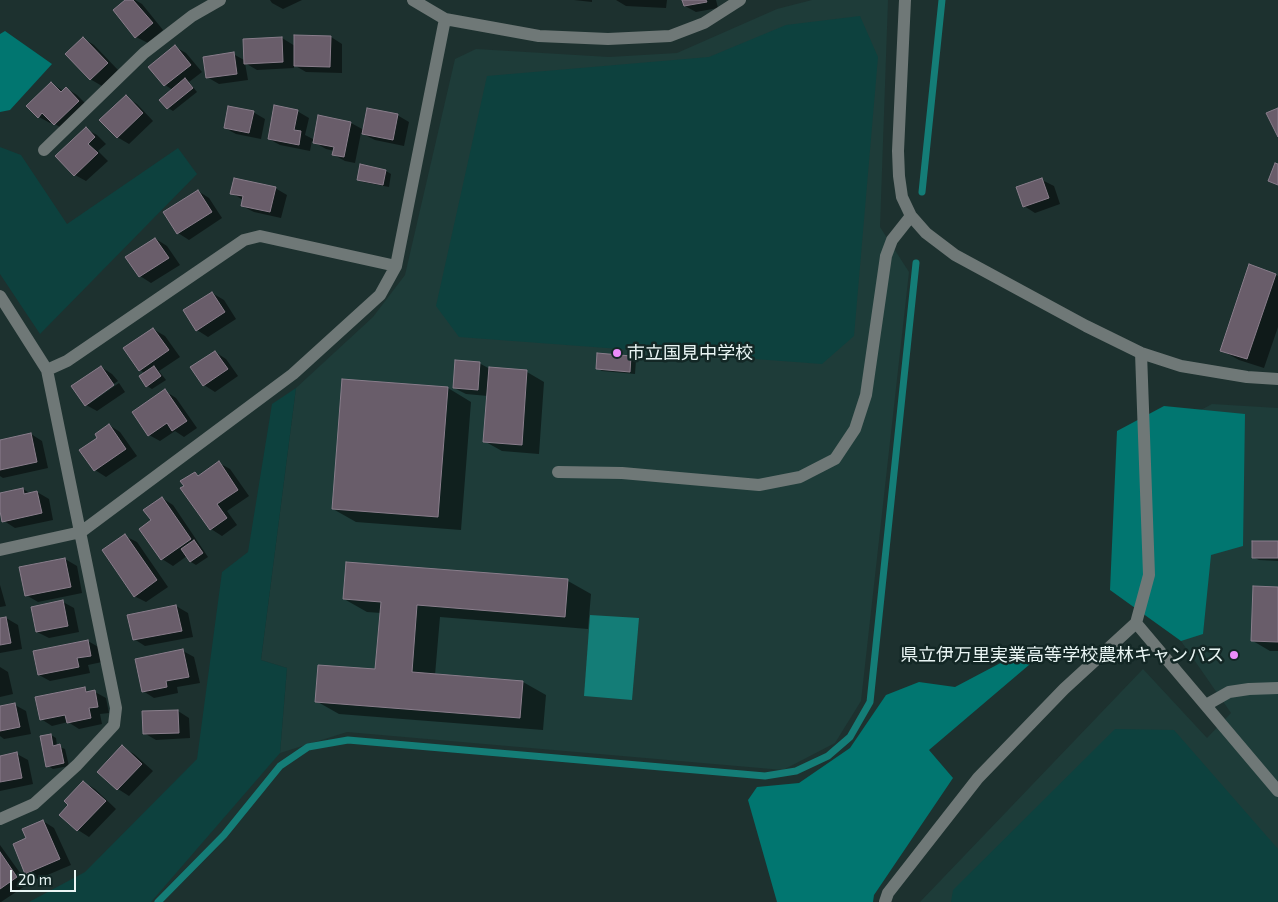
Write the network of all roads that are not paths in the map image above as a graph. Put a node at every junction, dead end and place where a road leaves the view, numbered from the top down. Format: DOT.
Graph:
graph roads {
  1 [pos="220,0"];
  2 [pos="413,0"];
  3 [pos="740,0"];
  4 [pos="905,0"];
  5 [pos="445,19"];
  6 [pos="44,150"];
  7 [pos="911,216"];
  8 [pos="396,266"];
  9 [pos="0,296"];
  10 [pos="1140,353"];
  11 [pos="47,370"];
  12 [pos="1278,379"];
  13 [pos="558,472"];
  14 [pos="81,532"];
  15 [pos="0,550"];
  16 [pos="1136,623"];
  17 [pos="1278,688"];
  18 [pos="1206,705"];
  19 [pos="1278,791"];
  20 [pos="0,819"];
  21 [pos="885,902"];
  1 -- 6 [label="street"];
  2 -- 5 [label="street"];
  3 -- 5 [label="street"];
  4 -- 7 [label="street"];
  5 -- 8 [label="street"];
  7 -- 10 [label="street"];
  7 -- 13 [label="street"];
  8 -- 11 [label="street"];
  8 -- 14 [label="street"];
  9 -- 11 [label="street"];
  10 -- 12 [label="street"];
  10 -- 16 [label="street"];
  11 -- 14 [label="street"];
  14 -- 15 [label="street"];
  14 -- 20 [label="street"];
  16 -- 18 [label="street"];
  16 -- 21 [label="street"];
  17 -- 18 [label="street"];
  18 -- 19 [label="street"];
}
